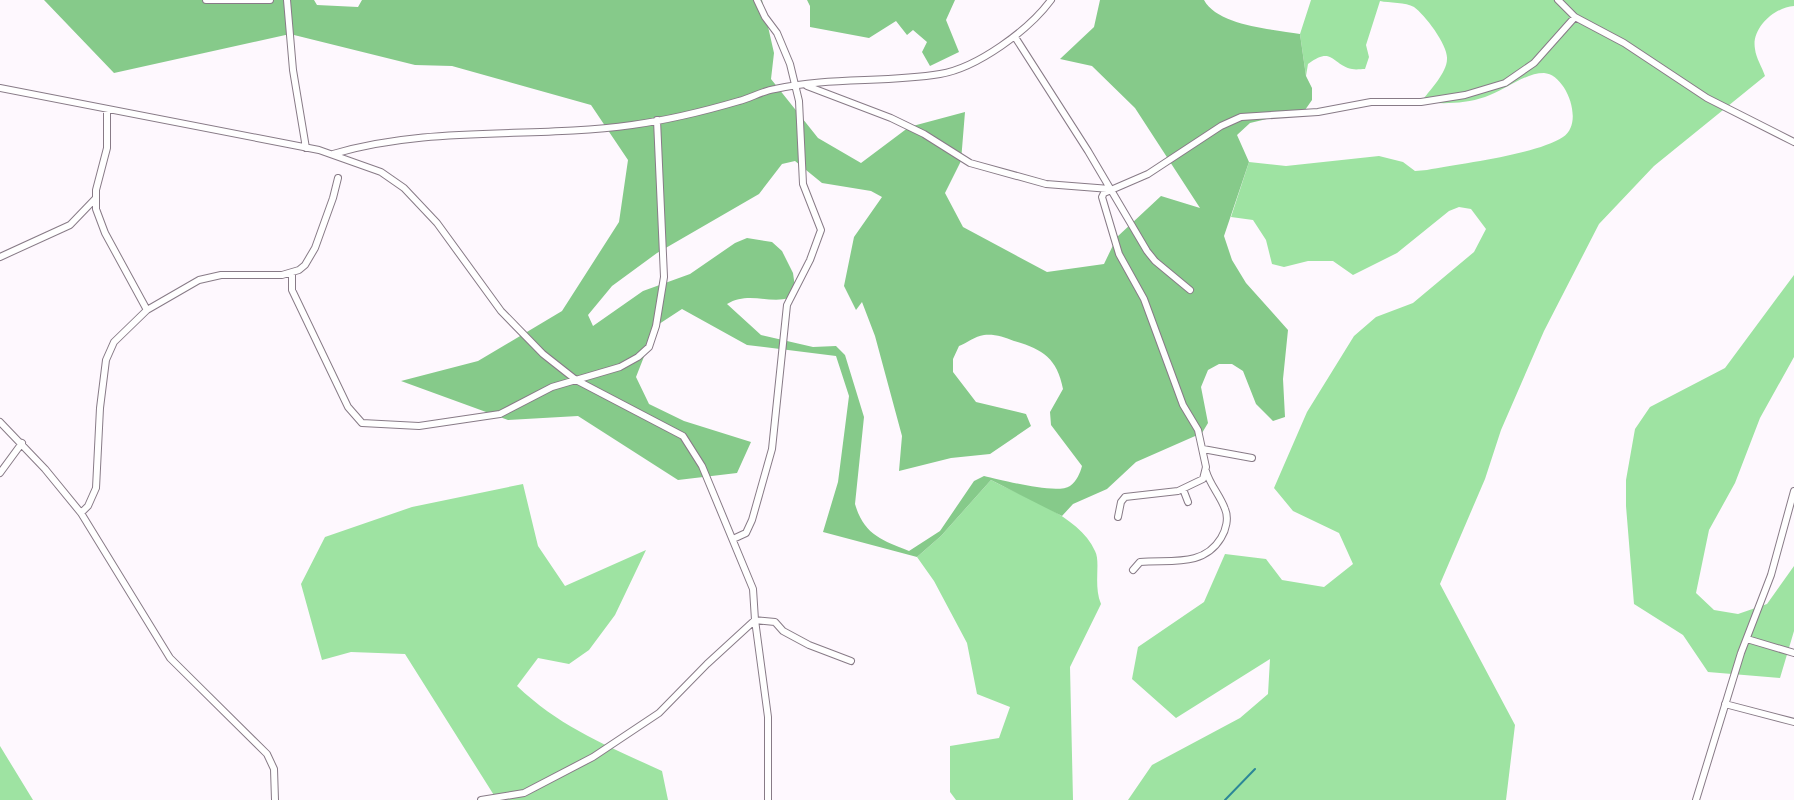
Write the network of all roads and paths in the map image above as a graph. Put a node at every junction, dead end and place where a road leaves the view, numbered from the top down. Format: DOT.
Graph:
graph roads {
  1 [pos="206,0"];
  2 [pos="270,0"];
  3 [pos="286,0"];
  4 [pos="757,0"];
  5 [pos="1051,0"];
  6 [pos="1558,0"];
  7 [pos="1575,17"];
  8 [pos="1014,37"];
  9 [pos="804,84"];
  10 [pos="796,86"];
  11 [pos="0,88"];
  12 [pos="107,109"];
  13 [pos="657,120"];
  14 [pos="1794,142"];
  15 [pos="306,148"];
  16 [pos="333,154"];
  17 [pos="338,178"];
  18 [pos="1110,190"];
  19 [pos="95,199"];
  20 [pos="0,257"];
  21 [pos="292,273"];
  22 [pos="1190,290"];
  23 [pos="147,310"];
  24 [pos="576,380"];
  25 [pos="0,422"];
  26 [pos="22,443"];
  27 [pos="1203,449"];
  28 [pos="1252,458"];
  29 [pos="1205,468"];
  30 [pos="0,473"];
  31 [pos="1183,489"];
  32 [pos="1794,491"];
  33 [pos="1188,502"];
  34 [pos="81,512"];
  35 [pos="1118,517"];
  36 [pos="733,539"];
  37 [pos="1133,570"];
  38 [pos="754,620"];
  39 [pos="1747,639"];
  40 [pos="1794,653"];
  41 [pos="851,662"];
  42 [pos="1725,704"];
  43 [pos="1794,722"];
  44 [pos="275,800"];
  45 [pos="481,800"];
  46 [pos="768,800"];
  47 [pos="1696,800"];
  1 -- 2 [label="street"];
  3 -- 15 [label="street"];
  4 -- 10 [label="street"];
  5 -- 8 [label="street"];
  6 -- 7 [label="street"];
  7 -- 14 [label="street"];
  7 -- 18 [label="street"];
  8 -- 9 [label="street"];
  8 -- 18 [label="street"];
  9 -- 10 [label="street"];
  9 -- 18 [label="street"];
  10 -- 13 [label="street"];
  10 -- 36 [label="street"];
  11 -- 12 [label="street"];
  12 -- 15 [label="street"];
  12 -- 19 [label="street"];
  13 -- 16 [label="street"];
  13 -- 24 [label="street"];
  15 -- 16 [label="street"];
  16 -- 24 [label="street"];
  17 -- 21 [label="street"];
  18 -- 22 [label="street"];
  18 -- 27 [label="street"];
  19 -- 20 [label="street"];
  19 -- 23 [label="street"];
  21 -- 23 [label="street"];
  21 -- 24 [label="street"];
  23 -- 34 [label="street"];
  24 -- 36 [label="street"];
  25 -- 26 [label="street"];
  26 -- 30 [label="street"];
  26 -- 34 [label="street"];
  27 -- 28 [label="street"];
  27 -- 29 [label="street"];
  29 -- 31 [label="street"];
  29 -- 37 [label="street"];
  31 -- 33 [label="street"];
  31 -- 35 [label="street"];
  32 -- 39 [label="street"];
  34 -- 44 [label="street"];
  36 -- 38 [label="street"];
  38 -- 41 [label="street"];
  38 -- 45 [label="street"];
  38 -- 46 [label="street"];
  39 -- 40 [label="street"];
  39 -- 42 [label="street"];
  42 -- 43 [label="street"];
  42 -- 47 [label="street"];
}
